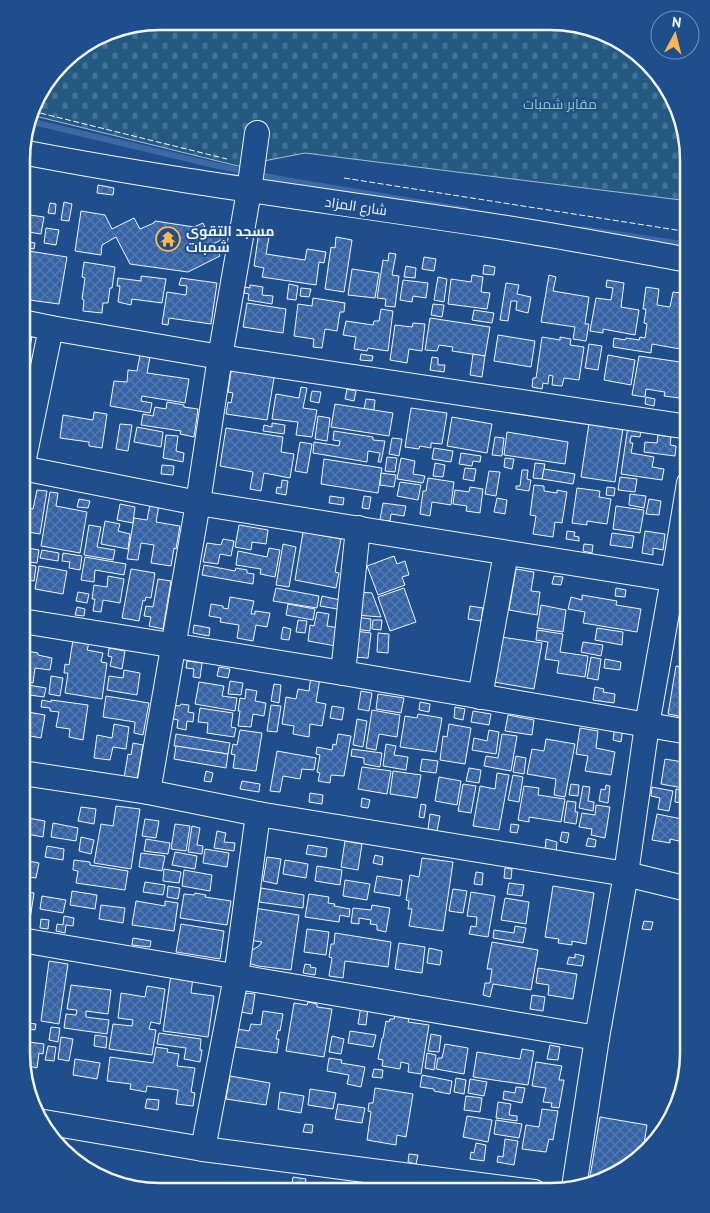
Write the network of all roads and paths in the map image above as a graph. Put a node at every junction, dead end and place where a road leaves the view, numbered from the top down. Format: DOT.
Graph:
graph roads {
  1 [pos="258,133"];
  2 [pos="30,154"];
  3 [pos="249,191"];
  4 [pos="680,258"];
  5 [pos="30,324"];
  6 [pos="51,328"];
  7 [pos="220,357"];
  8 [pos="680,426"];
  9 [pos="30,429"];
  10 [pos="30,470"];
  11 [pos="198,503"];
  12 [pos="358,528"];
  13 [pos="506,553"];
  14 [pos="680,580"];
  15 [pos="680,584"];
  16 [pos="30,622"];
  17 [pos="173,645"];
  18 [pos="343,673"];
  19 [pos="480,697"];
  20 [pos="647,725"];
  21 [pos="680,731"];
  22 [pos="30,775"];
  23 [pos="148,792"];
  24 [pos="258,814"];
  25 [pos="626,874"];
  26 [pos="680,887"];
  27 [pos="30,942"];
  28 [pos="236,977"];
  29 [pos="597,1038"];
  30 [pos="51,1123"];
  31 [pos="203,1149"];
  32 [pos="575,1181"];
  33 [pos="465,1183"];
  1 -- 3 [label="street"];
  2 -- 3 [label="street, شارع المزاد"];
  3 -- 4 [label="street, شارع المزاد"];
  3 -- 7 [label="street"];
  5 -- 6 [label="street"];
  6 -- 7 [label="street"];
  6 -- 9 [label="street"];
  7 -- 8 [label="street"];
  7 -- 11 [label="street"];
  10 -- 11 [label="street"];
  11 -- 12 [label="street"];
  11 -- 17 [label="street"];
  12 -- 13 [label="street"];
  12 -- 18 [label="street"];
  13 -- 14 [label="street"];
  13 -- 19 [label="street"];
  15 -- 20 [label="street"];
  16 -- 17 [label="street"];
  17 -- 18 [label="street"];
  17 -- 23 [label="street"];
  18 -- 19 [label="street"];
  19 -- 20 [label="street"];
  20 -- 21 [label="street"];
  20 -- 25 [label="street"];
  22 -- 23 [label="street"];
  23 -- 24 [label="street"];
  24 -- 25 [label="street"];
  24 -- 28 [label="street"];
  25 -- 26 [label="street"];
  25 -- 29 [label="street"];
  27 -- 28 [label="street"];
  28 -- 29 [label="street"];
  28 -- 31 [label="street"];
  29 -- 32 [label="street"];
  30 -- 31 [label="street"];
  31 -- 33 [label="street"];
}
